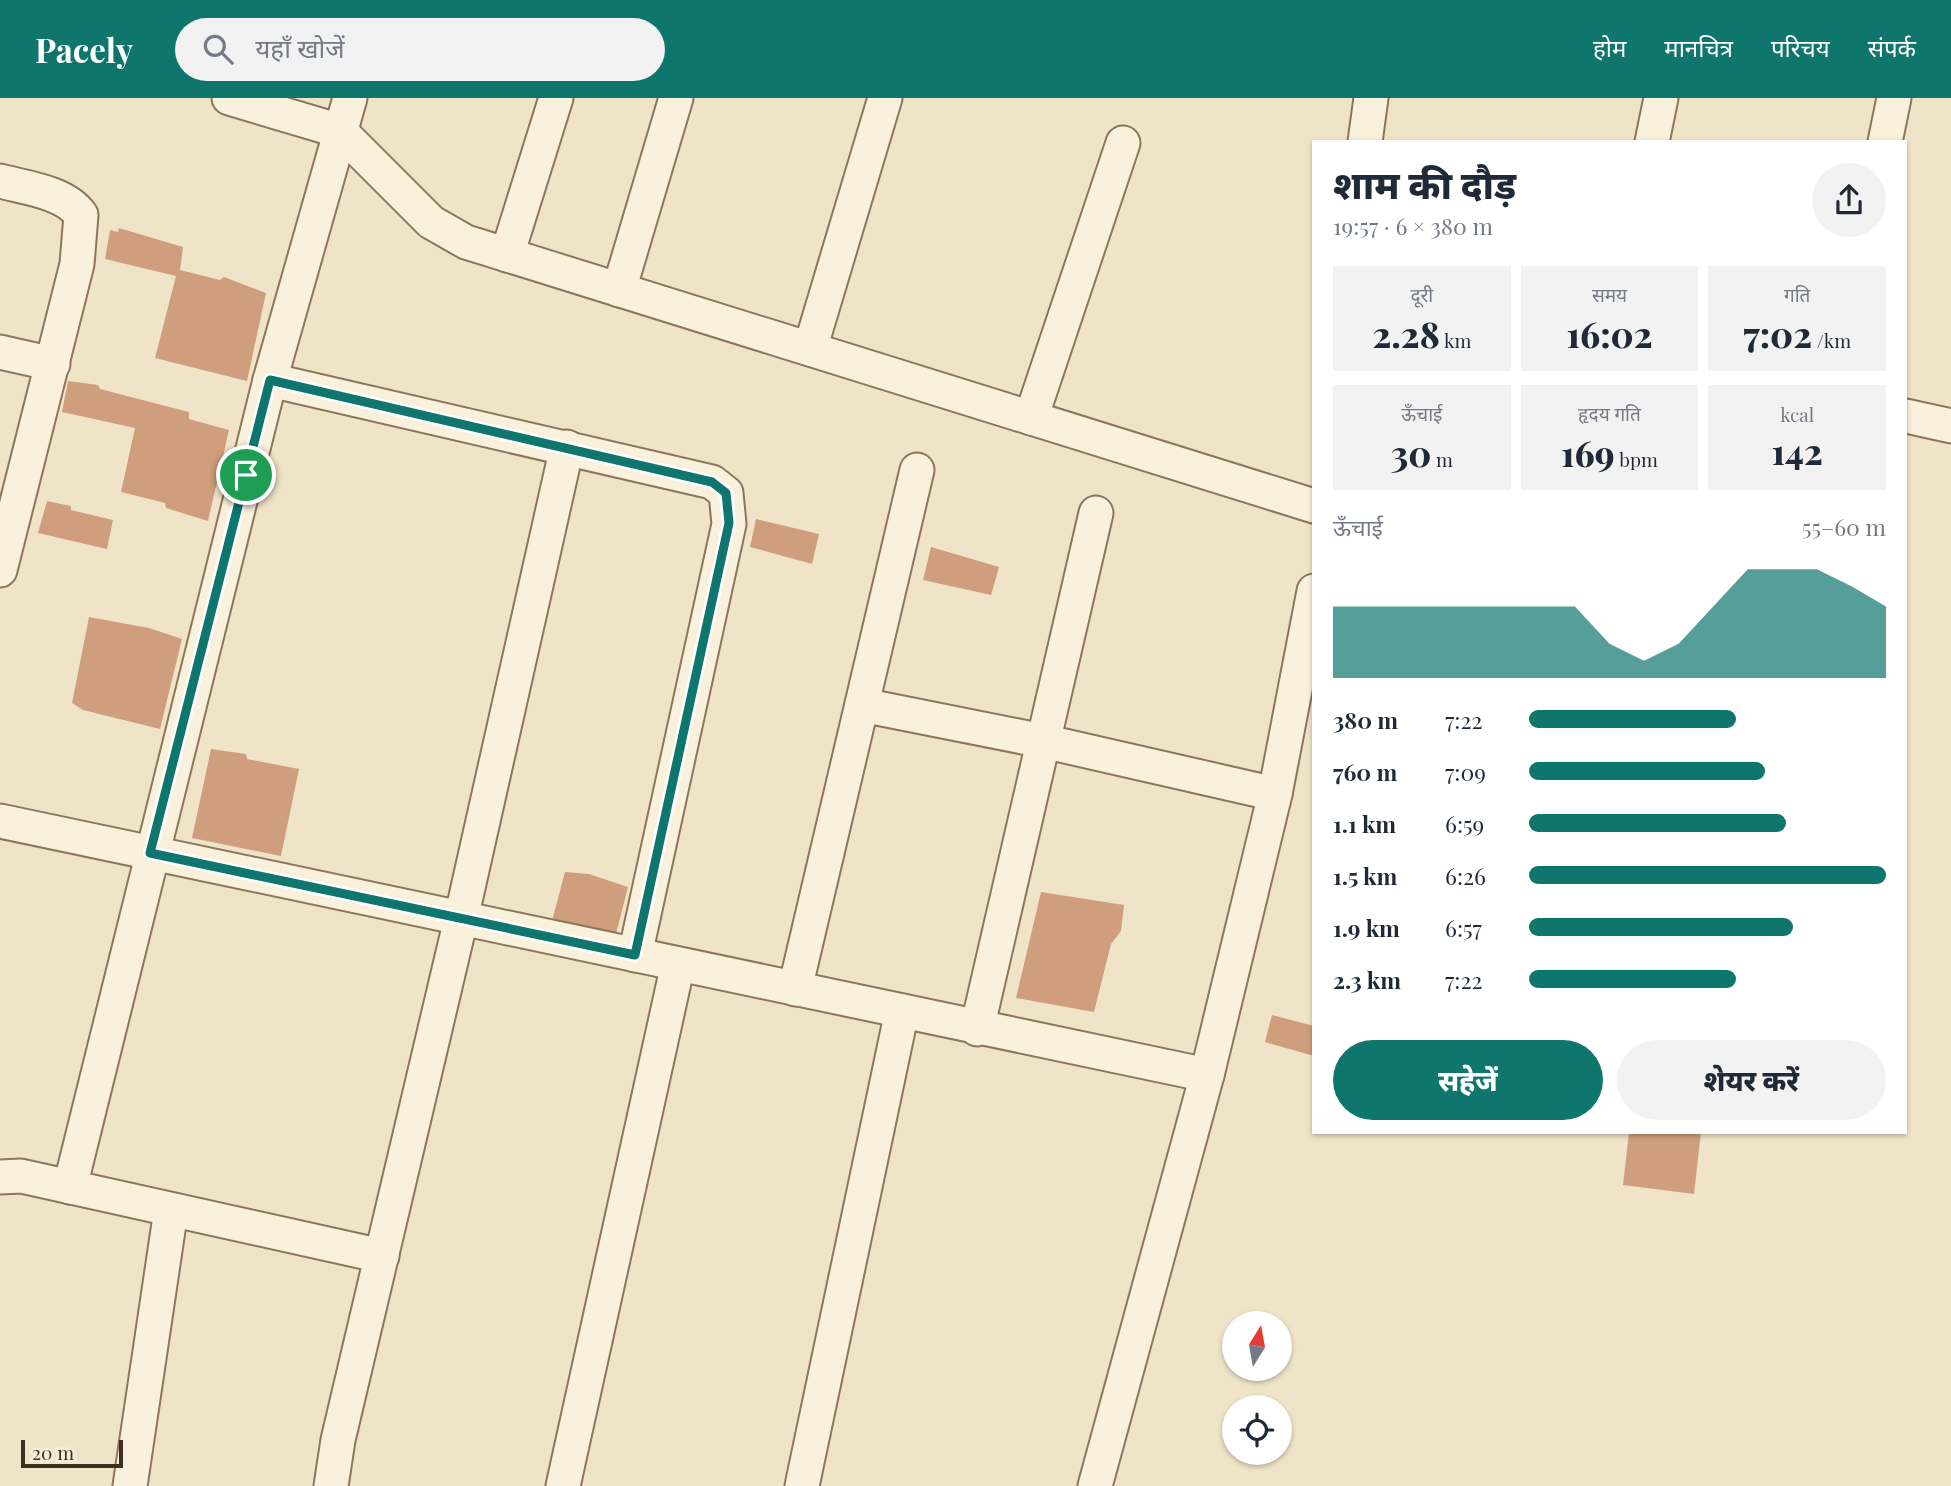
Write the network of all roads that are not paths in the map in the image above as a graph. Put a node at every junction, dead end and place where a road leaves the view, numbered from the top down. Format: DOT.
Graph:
graph roads {
  1 [pos="229,98"];
  2 [pos="350,98"];
  3 [pos="556,98"];
  4 [pos="676,98"];
  5 [pos="885,98"];
  6 [pos="1371,98"];
  7 [pos="1661,98"];
  8 [pos="1894,98"];
  9 [pos="340,131"];
  10 [pos="1366,140"];
  11 [pos="1652,140"];
  12 [pos="1885,140"];
  13 [pos="1123,143"];
  14 [pos="0,181"];
  15 [pos="507,255"];
  16 [pos="619,290"];
  17 [pos="810,349"];
  18 [pos="0,352"];
  19 [pos="53,364"];
  20 [pos="270,380"];
  21 [pos="1907,416"];
  22 [pos="1031,418"];
  23 [pos="1951,426"];
  24 [pos="567,447"];
  25 [pos="917,470"];
  26 [pos="1312,505"];
  27 [pos="1097,513"];
  28 [pos="0,570"];
  29 [pos="1312,601"];
  30 [pos="862,705"];
  31 [pos="1043,741"];
  32 [pos="1275,794"];
  33 [pos="0,821"];
  34 [pos="150,853"];
  35 [pos="461,919"];
  36 [pos="635,955"];
  37 [pos="678,964"];
  38 [pos="795,989"];
  39 [pos="902,1011"];
  40 [pos="977,1029"];
  41 [pos="1207,1075"];
  42 [pos="0,1177"];
  43 [pos="70,1187"];
  44 [pos="172,1210"];
  45 [pos="382,1256"];
  46 [pos="566,1485"];
  47 [pos="130,1486"];
  48 [pos="331,1486"];
  49 [pos="802,1486"];
  50 [pos="1095,1486"];
  1 -- 9 [label="street"];
  2 -- 9 [label="street"];
  3 -- 15 [label="street"];
  4 -- 16 [label="street"];
  5 -- 17 [label="street"];
  6 -- 10 [label="street"];
  7 -- 11 [label="street"];
  8 -- 12 [label="street"];
  9 -- 15 [label="street"];
  9 -- 20 [label="street"];
  13 -- 22 [label="street"];
  14 -- 19 [label="street"];
  15 -- 16 [label="street"];
  16 -- 17 [label="street"];
  17 -- 22 [label="street"];
  18 -- 19 [label="street"];
  19 -- 28 [label="street"];
  20 -- 24 [label="street"];
  20 -- 34 [label="street"];
  21 -- 23 [label="street"];
  22 -- 26 [label="street"];
  24 -- 35 [label="street"];
  24 -- 36 [label="street"];
  25 -- 30 [label="street"];
  27 -- 31 [label="street"];
  29 -- 32 [label="street"];
  30 -- 31 [label="street"];
  30 -- 38 [label="street"];
  31 -- 32 [label="street"];
  31 -- 40 [label="street"];
  32 -- 41 [label="street"];
  33 -- 34 [label="street"];
  34 -- 35 [label="street"];
  34 -- 43 [label="street"];
  35 -- 36 [label="street"];
  35 -- 45 [label="street"];
  36 -- 37 [label="street"];
  37 -- 38 [label="street"];
  37 -- 46 [label="street"];
  38 -- 39 [label="street"];
  39 -- 40 [label="street"];
  39 -- 49 [label="street"];
  40 -- 41 [label="street"];
  41 -- 50 [label="street"];
  42 -- 43 [label="street"];
  43 -- 44 [label="street"];
  44 -- 45 [label="street"];
  44 -- 47 [label="street"];
  45 -- 48 [label="street"];
}
